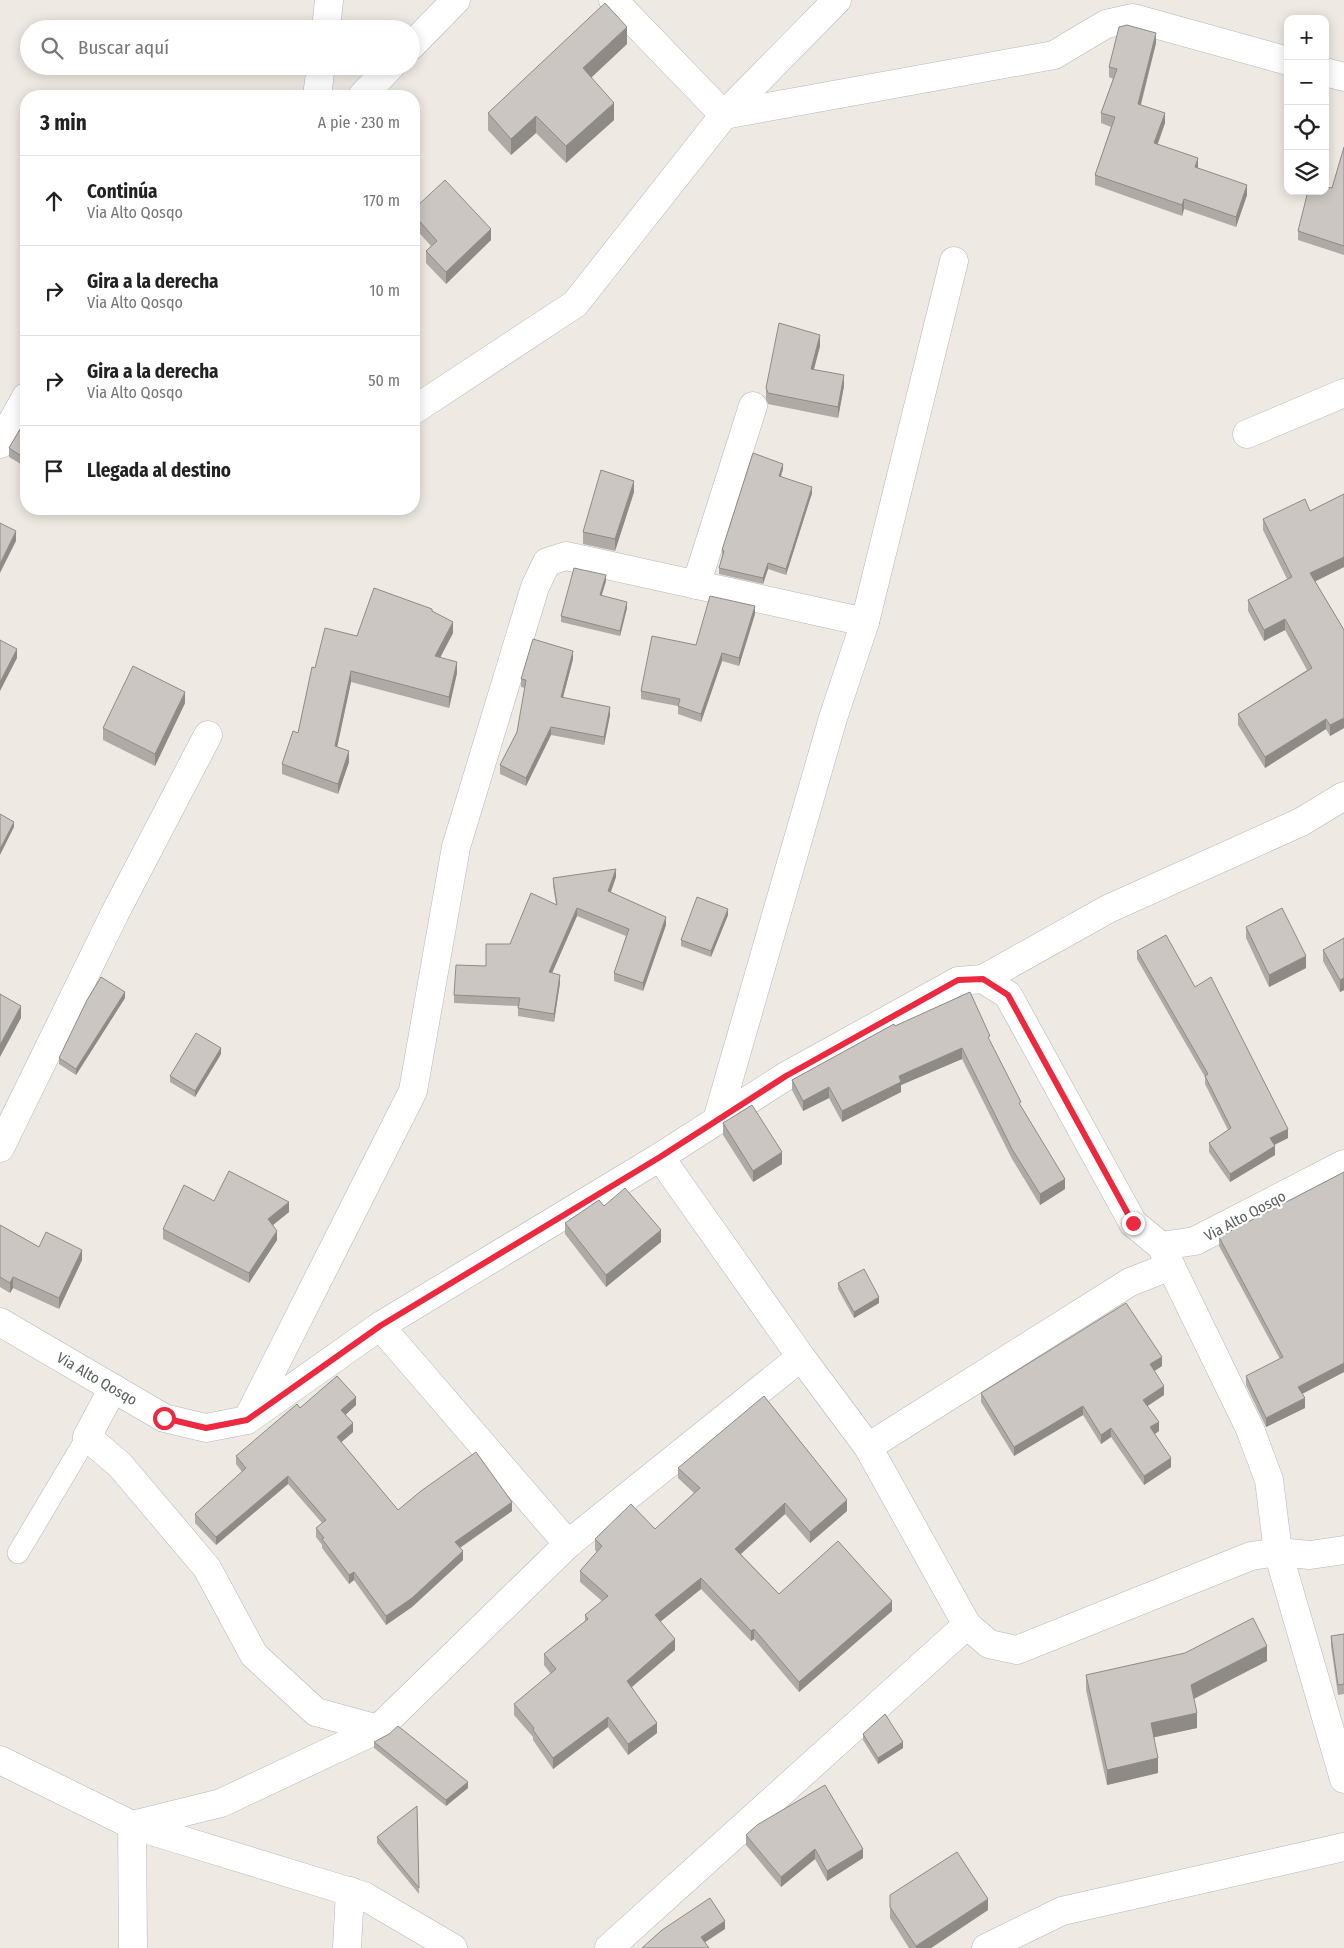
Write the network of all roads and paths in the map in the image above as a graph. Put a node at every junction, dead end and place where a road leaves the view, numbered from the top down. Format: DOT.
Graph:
graph roads {
  1 [pos="329,0"];
  2 [pos="456,0"];
  3 [pos="613,0"];
  4 [pos="837,0"];
  5 [pos="327,20"];
  6 [pos="420,37"];
  7 [pos="1284,60"];
  8 [pos="1329,73"];
  9 [pos="320,75"];
  10 [pos="382,75"];
  11 [pos="1344,77"];
  12 [pos="318,90"];
  13 [pos="368,90"];
  14 [pos="724,116"];
  15 [pos="954,261"];
  16 [pos="1344,393"];
  17 [pos="420,406"];
  18 [pos="753,406"];
  19 [pos="20,408"];
  20 [pos="1247,434"];
  21 [pos="0,444"];
  22 [pos="696,585"];
  23 [pos="865,622"];
  24 [pos="208,735"];
  25 [pos="1344,796"];
  26 [pos="983,979"];
  27 [pos="717,1120"];
  28 [pos="0,1148"];
  29 [pos="660,1157"];
  30 [pos="1344,1164"];
  31 [pos="1166,1256"];
  32 [pos="0,1322"];
  33 [pos="380,1326"];
  34 [pos="801,1358"];
  35 [pos="113,1388"];
  36 [pos="247,1420"];
  37 [pos="87,1437"];
  38 [pos="868,1447"];
  39 [pos="568,1544"];
  40 [pos="1344,1550"];
  41 [pos="1278,1552"];
  42 [pos="18,1553"];
  43 [pos="967,1625"];
  44 [pos="378,1729"];
  45 [pos="0,1760"];
  46 [pos="1344,1779"];
  47 [pos="132,1825"];
  48 [pos="1344,1847"];
  49 [pos="350,1891"];
  50 [pos="133,1948"];
  51 [pos="347,1948"];
  52 [pos="453,1948"];
  53 [pos="609,1948"];
  54 [pos="986,1948"];
  1 -- 5 [label="street"];
  2 -- 6 [label="street"];
  3 -- 14 [label="street"];
  4 -- 14 [label="street"];
  7 -- 14 [label="street"];
  8 -- 11 [label="street"];
  9 -- 12 [label="street"];
  10 -- 13 [label="street"];
  14 -- 17 [label="street"];
  15 -- 23 [label="street"];
  16 -- 20 [label="street"];
  18 -- 22 [label="street"];
  19 -- 21 [label="street"];
  22 -- 23 [label="street"];
  22 -- 36 [label="street"];
  23 -- 27 [label="street"];
  24 -- 28 [label="street"];
  25 -- 26 [label="street"];
  26 -- 27 [label="street, Via Alto Qosqo"];
  26 -- 31 [label="street"];
  27 -- 29 [label="street, Via Alto Qosqo"];
  29 -- 33 [label="street, Via Alto Qosqo"];
  29 -- 34 [label="street"];
  30 -- 31 [label="street, Via Alto Qosqo"];
  31 -- 38 [label="street, Via Alto Qosqo"];
  31 -- 41 [label="street"];
  32 -- 35 [label="street, Via Alto Qosqo"];
  33 -- 36 [label="street, Via Alto Qosqo"];
  33 -- 39 [label="street"];
  34 -- 38 [label="street"];
  34 -- 39 [label="street"];
  35 -- 36 [label="street, Via Alto Qosqo"];
  35 -- 37 [label="street"];
  37 -- 42 [label="lane"];
  37 -- 44 [label="street"];
  38 -- 43 [label="street"];
  39 -- 44 [label="street"];
  40 -- 41 [label="street"];
  41 -- 43 [label="street"];
  41 -- 46 [label="street"];
  43 -- 53 [label="street"];
  44 -- 47 [label="street"];
  45 -- 47 [label="street"];
  47 -- 49 [label="street"];
  47 -- 50 [label="street"];
  48 -- 54 [label="street"];
  49 -- 51 [label="street"];
  49 -- 52 [label="street"];
}
